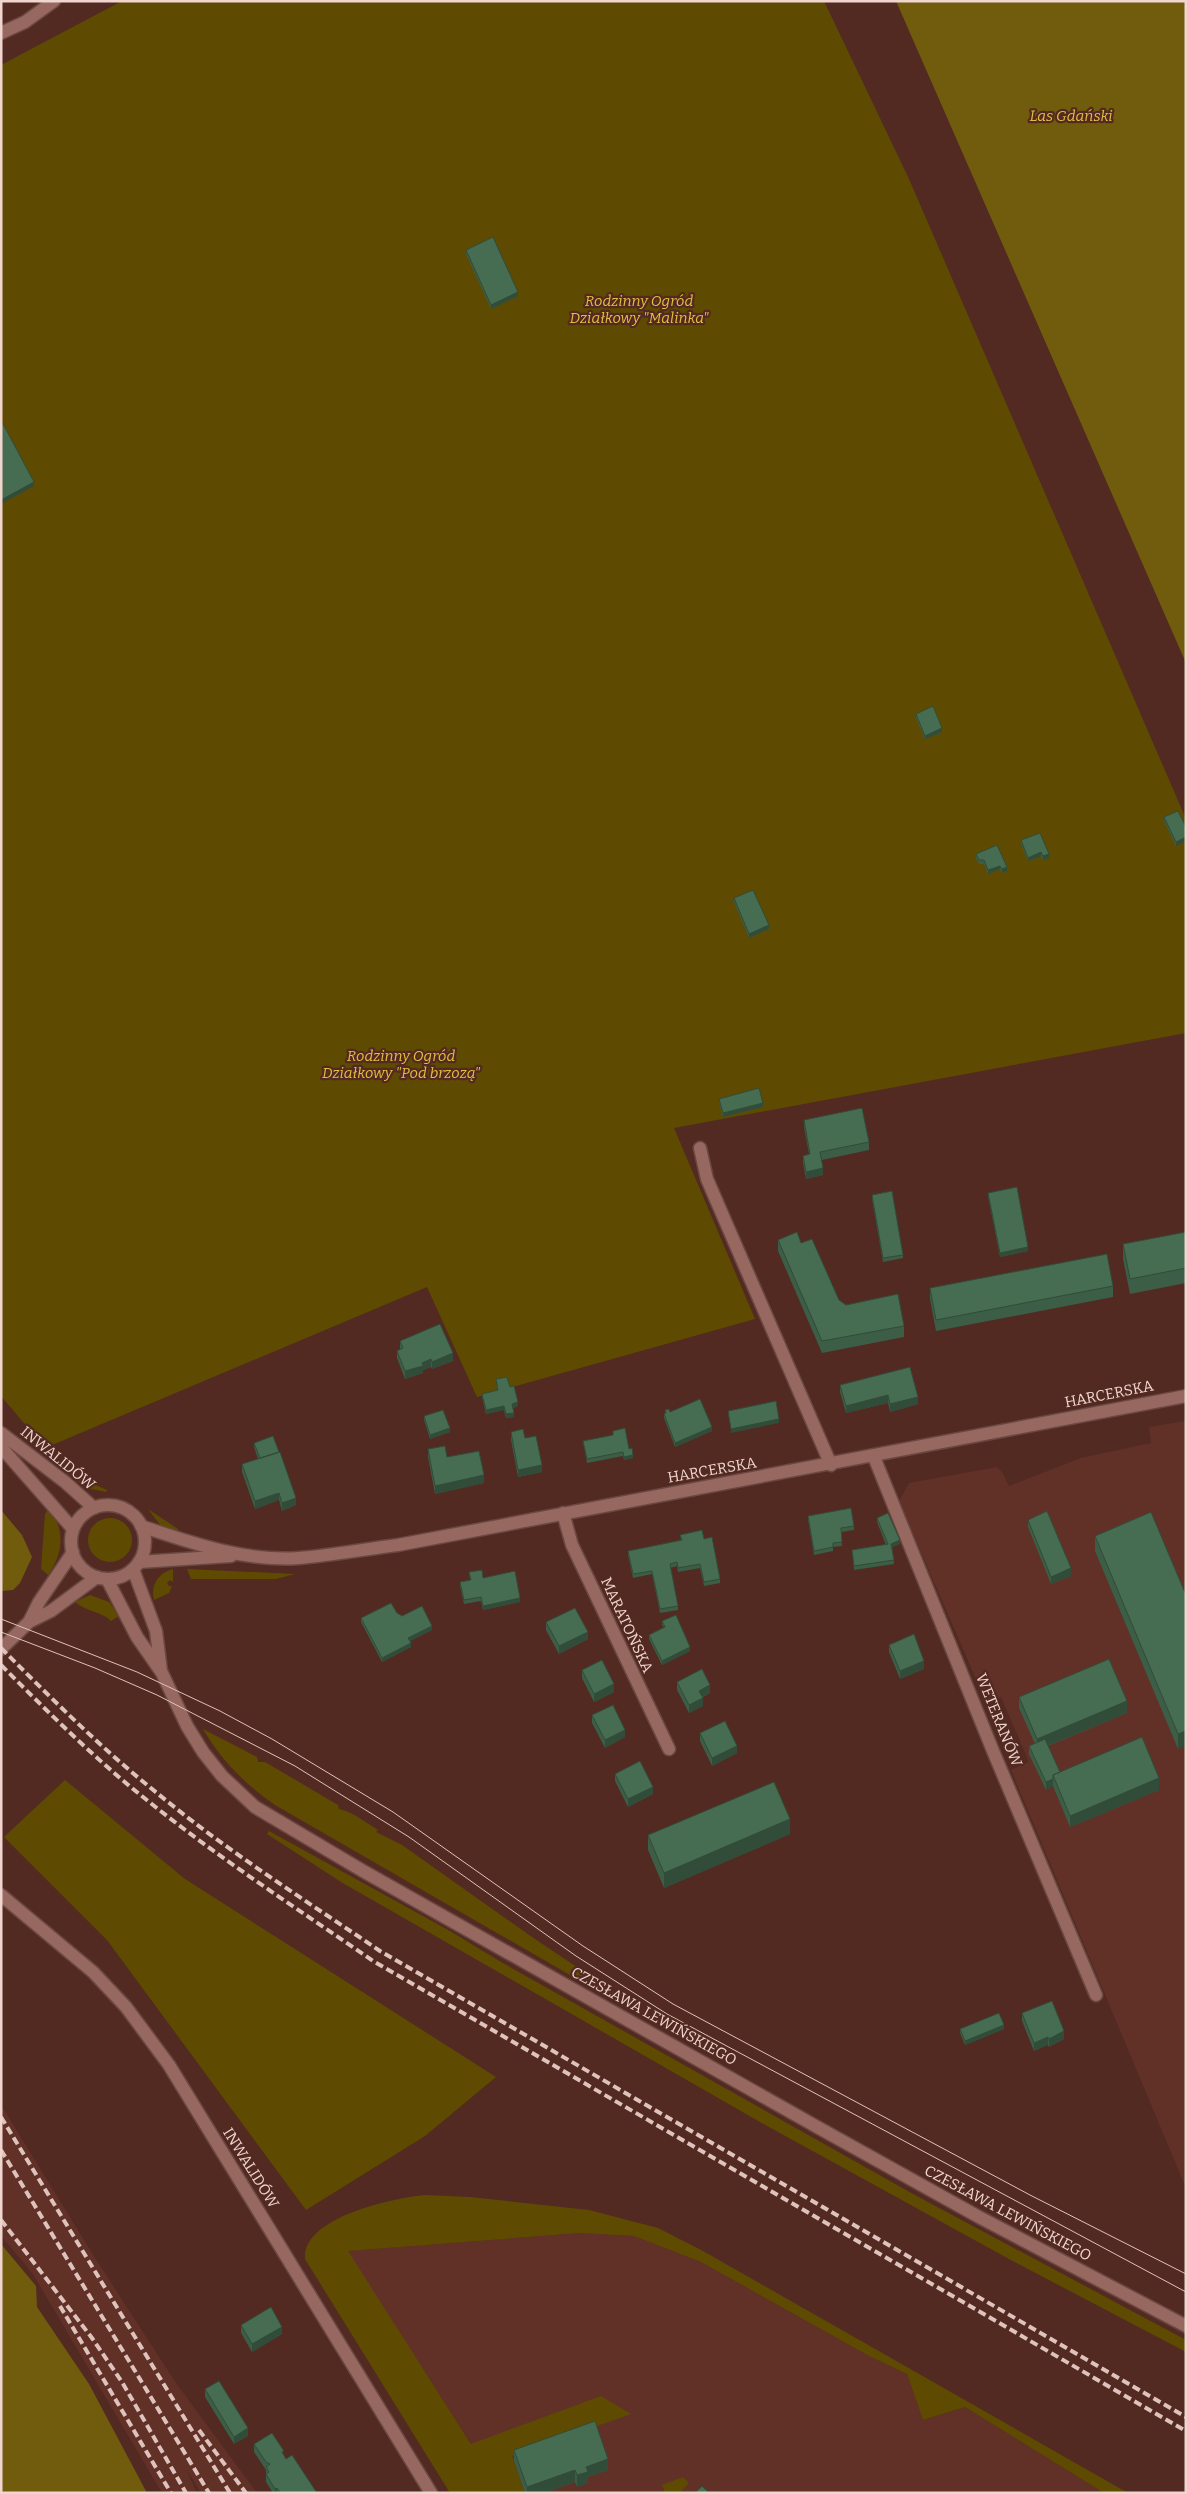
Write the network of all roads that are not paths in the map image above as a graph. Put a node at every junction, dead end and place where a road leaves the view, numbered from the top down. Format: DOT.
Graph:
graph roads {
  1 [pos="54,1"];
  2 [pos="1,33"];
  3 [pos="700,1148"];
  4 [pos="1186,1396"];
  5 [pos="1,1433"];
  6 [pos="1,1447"];
  7 [pos="874,1456"];
  8 [pos="831,1465"];
  9 [pos="94,1508"];
  10 [pos="563,1513"];
  11 [pos="142,1526"];
  12 [pos="73,1529"];
  13 [pos="73,1552"];
  14 [pos="241,1555"];
  15 [pos="136,1566"];
  16 [pos="102,1578"];
  17 [pos="29,1622"];
  18 [pos="1,1649"];
  19 [pos="162,1673"];
  20 [pos="669,1749"];
  21 [pos="1,1895"];
  22 [pos="1096,1995"];
  23 [pos="1186,2326"];
  24 [pos="431,2493"];
  1 -- 2 [label="street"];
  3 -- 8 [label="street"];
  4 -- 7 [label="street, HARCERSKA"];
  5 -- 9 [label="street, INWALIDÓW"];
  6 -- 12 [label="street, INWALIDÓW"];
  7 -- 8 [label="street, HARCERSKA"];
  7 -- 22 [label="street, WETERANÓW"];
  8 -- 10 [label="street, HARCERSKA"];
  9 -- 11 [label="street"];
  9 -- 12 [label="street"];
  10 -- 14 [label="street, HARCERSKA"];
  10 -- 20 [label="street, MARATOŃSKA"];
  11 -- 14 [label="street, HARCERSKA"];
  11 -- 15 [label="street"];
  12 -- 13 [label="street"];
  13 -- 16 [label="street"];
  13 -- 17 [label="street"];
  14 -- 15 [label="street, HARCERSKA"];
  15 -- 16 [label="street"];
  15 -- 19 [label="street, CZESŁAWA LEWIŃSKIEGO"];
  16 -- 17 [label="street"];
  16 -- 19 [label="street, CZESŁAWA LEWIŃSKIEGO"];
  17 -- 18 [label="street"];
  19 -- 23 [label="street, CZESŁAWA LEWIŃSKIEGO"];
  21 -- 24 [label="street, INWALIDÓW"];
}
